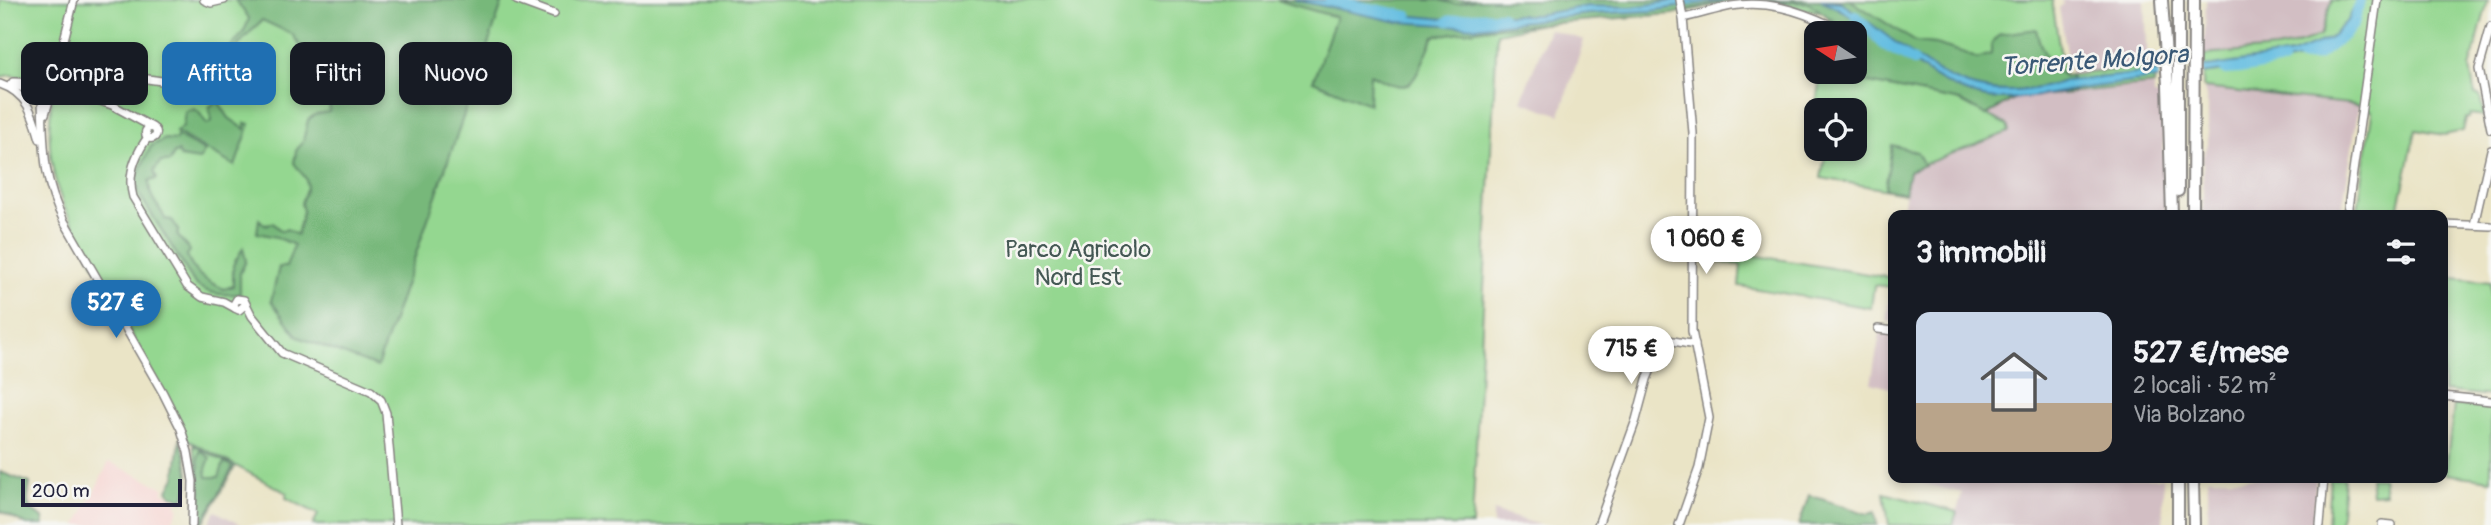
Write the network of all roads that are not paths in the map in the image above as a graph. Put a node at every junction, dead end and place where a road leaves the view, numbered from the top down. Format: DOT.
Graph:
graph roads {
  1 [pos="204,0"];
  2 [pos="224,0"];
  3 [pos="516,0"];
  4 [pos="1680,0"];
  5 [pos="2162,0"];
  6 [pos="2178,0"];
  7 [pos="2194,0"];
  8 [pos="2377,0"];
  9 [pos="73,2"];
  10 [pos="554,14"];
  11 [pos="1683,16"];
  12 [pos="1821,21"];
  13 [pos="2491,26"];
  14 [pos="60,42"];
  15 [pos="64,42"];
  16 [pos="2172,63"];
  17 [pos="2481,79"];
  18 [pos="2491,81"];
  19 [pos="21,82"];
  20 [pos="0,83"];
  21 [pos="2173,85"];
  22 [pos="21,87"];
  23 [pos="45,105"];
  24 [pos="112,105"];
  25 [pos="2491,128"];
  26 [pos="43,150"];
  27 [pos="2491,150"];
  28 [pos="2172,210"];
  29 [pos="2178,210"];
  30 [pos="2193,210"];
  31 [pos="2348,210"];
  32 [pos="2448,224"];
  33 [pos="2474,225"];
  34 [pos="2491,226"];
  35 [pos="1878,329"];
  36 [pos="1888,330"];
  37 [pos="1695,345"];
  38 [pos="2448,397"];
  39 [pos="2491,401"];
  40 [pos="2178,483"];
  41 [pos="2193,483"];
  42 [pos="2324,483"];
  43 [pos="2382,524"];
  44 [pos="192,525"];
  45 [pos="396,525"];
  46 [pos="1598,525"];
  47 [pos="1679,525"];
  48 [pos="2178,525"];
  49 [pos="2194,525"];
  50 [pos="2320,525"];
  51 [pos="2392,525"];
  1 -- 2 [label="street"];
  3 -- 10 [label="street"];
  4 -- 11 [label="street"];
  5 -- 16 [label="highway"];
  6 -- 16 [label="highway"];
  7 -- 30 [label="highway"];
  8 -- 31 [label="street"];
  9 -- 14 [label="street"];
  9 -- 15 [label="street"];
  11 -- 12 [label="street"];
  11 -- 37 [label="street"];
  13 -- 17 [label="street"];
  16 -- 21 [label="highway"];
  17 -- 18 [label="street"];
  17 -- 25 [label="street"];
  19 -- 20 [label="street"];
  20 -- 22 [label="street"];
  20 -- 26 [label="street"];
  21 -- 28 [label="highway"];
  21 -- 29 [label="highway"];
  23 -- 26 [label="street"];
  24 -- 45 [label="street"];
  26 -- 44 [label="street"];
  27 -- 33 [label="street"];
  32 -- 33 [label="street"];
  33 -- 34 [label="street"];
  35 -- 36 [label="street"];
  37 -- 46 [label="street"];
  37 -- 47 [label="street"];
  38 -- 39 [label="street"];
  40 -- 48 [label="highway"];
  41 -- 49 [label="highway"];
  42 -- 50 [label="street"];
  43 -- 51 [label="street"];
}
